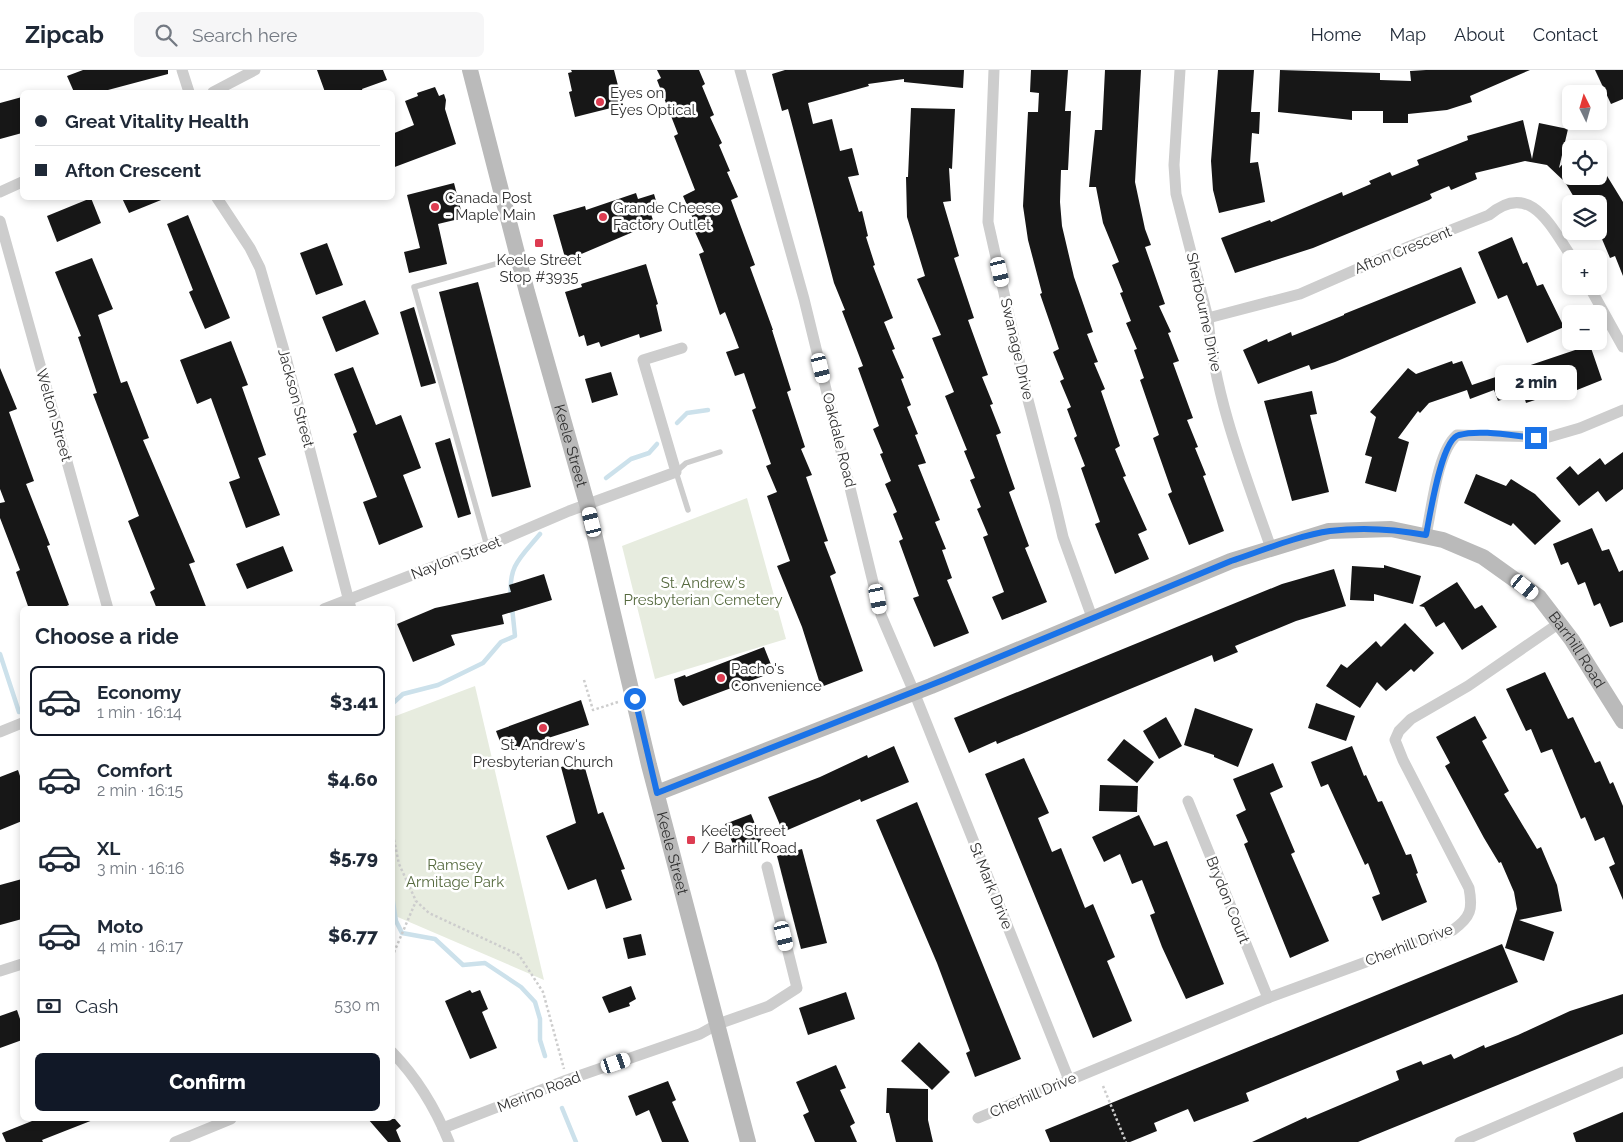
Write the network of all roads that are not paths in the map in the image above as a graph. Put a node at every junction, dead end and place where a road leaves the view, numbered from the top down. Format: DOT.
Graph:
graph roads {
  1 [pos="182,70"];
  2 [pos="255,70"];
  3 [pos="470,70"];
  4 [pos="740,70"];
  5 [pos="994,70"];
  6 [pos="1180,70"];
  7 [pos="189,90"];
  8 [pos="217,90"];
  9 [pos="20,183"];
  10 [pos="0,192"];
  11 [pos="218,200"];
  12 [pos="0,221"];
  13 [pos="1567,250"];
  14 [pos="519,257"];
  15 [pos="1594,295"];
  16 [pos="1208,318"];
  17 [pos="1623,347"];
  18 [pos="682,348"];
  19 [pos="1623,410"];
  20 [pos="720,452"];
  21 [pos="676,472"];
  22 [pos="587,504"];
  23 [pos="688,510"];
  24 [pos="1426,535"];
  25 [pos="487,546"];
  26 [pos="1271,548"];
  27 [pos="350,604"];
  28 [pos="107,606"];
  29 [pos="1093,620"];
  30 [pos="1558,624"];
  31 [pos="914,692"];
  32 [pos="1623,721"];
  33 [pos="20,724"];
  34 [pos="0,732"];
  35 [pos="657,793"];
  36 [pos="1188,801"];
  37 [pos="767,867"];
  38 [pos="20,965"];
  39 [pos="0,970"];
  40 [pos="1268,998"];
  41 [pos="718,1024"];
  42 [pos="395,1055"];
  43 [pos="1623,1072"];
  44 [pos="1069,1080"];
  45 [pos="978,1118"];
  46 [pos="228,1121"];
  47 [pos="444,1128"];
  48 [pos="175,1142"];
  49 [pos="449,1142"];
  50 [pos="748,1142"];
  51 [pos="1460,1142"];
  1 -- 7 [label="street"];
  2 -- 8 [label="street"];
  3 -- 14 [label="main road, Keele Street"];
  4 -- 31 [label="street, Oakdale Road"];
  5 -- 29 [label="street, Swanage Drive"];
  6 -- 16 [label="street, Sherbourne Drive"];
  9 -- 10 [label="street"];
  11 -- 27 [label="street, Jackson Street"];
  12 -- 28 [label="street, Welton Street"];
  13 -- 16 [label="street, Afton Crescent"];
  14 -- 22 [label="main road, Keele Street"];
  14 -- 25 [label="lane"];
  15 -- 17 [label="street"];
  16 -- 26 [label="street, Sherbourne Drive"];
  18 -- 21 [label="street"];
  19 -- 24 [label="street"];
  20 -- 21 [label="lane"];
  21 -- 22 [label="street, Naylon Street"];
  21 -- 23 [label="lane"];
  22 -- 25 [label="street, Naylon Street"];
  22 -- 35 [label="main road, Keele Street"];
  24 -- 26 [label="main road, Barrhill Road"];
  24 -- 30 [label="main road, Barrhill Road"];
  25 -- 27 [label="street, Naylon Street"];
  26 -- 29 [label="main road, Barrhill Road"];
  29 -- 31 [label="main road, Barrhill Road"];
  30 -- 32 [label="main road, Barrhill Road"];
  30 -- 40 [label="street, Cherhill Drive"];
  31 -- 35 [label="main road, Barrhill Road"];
  31 -- 44 [label="street, St Mark Drive"];
  33 -- 34 [label="street"];
  35 -- 41 [label="main road, Keele Street"];
  36 -- 40 [label="street, Brydon Court"];
  37 -- 41 [label="street, Merino Road"];
  38 -- 39 [label="street"];
  40 -- 44 [label="street, Cherhill Drive"];
  41 -- 47 [label="street, Merino Road"];
  41 -- 50 [label="main road, Keele Street"];
  42 -- 47 [label="street"];
  43 -- 51 [label="street"];
  44 -- 45 [label="street, Cherhill Drive"];
  46 -- 48 [label="street"];
  47 -- 49 [label="street"];
}
